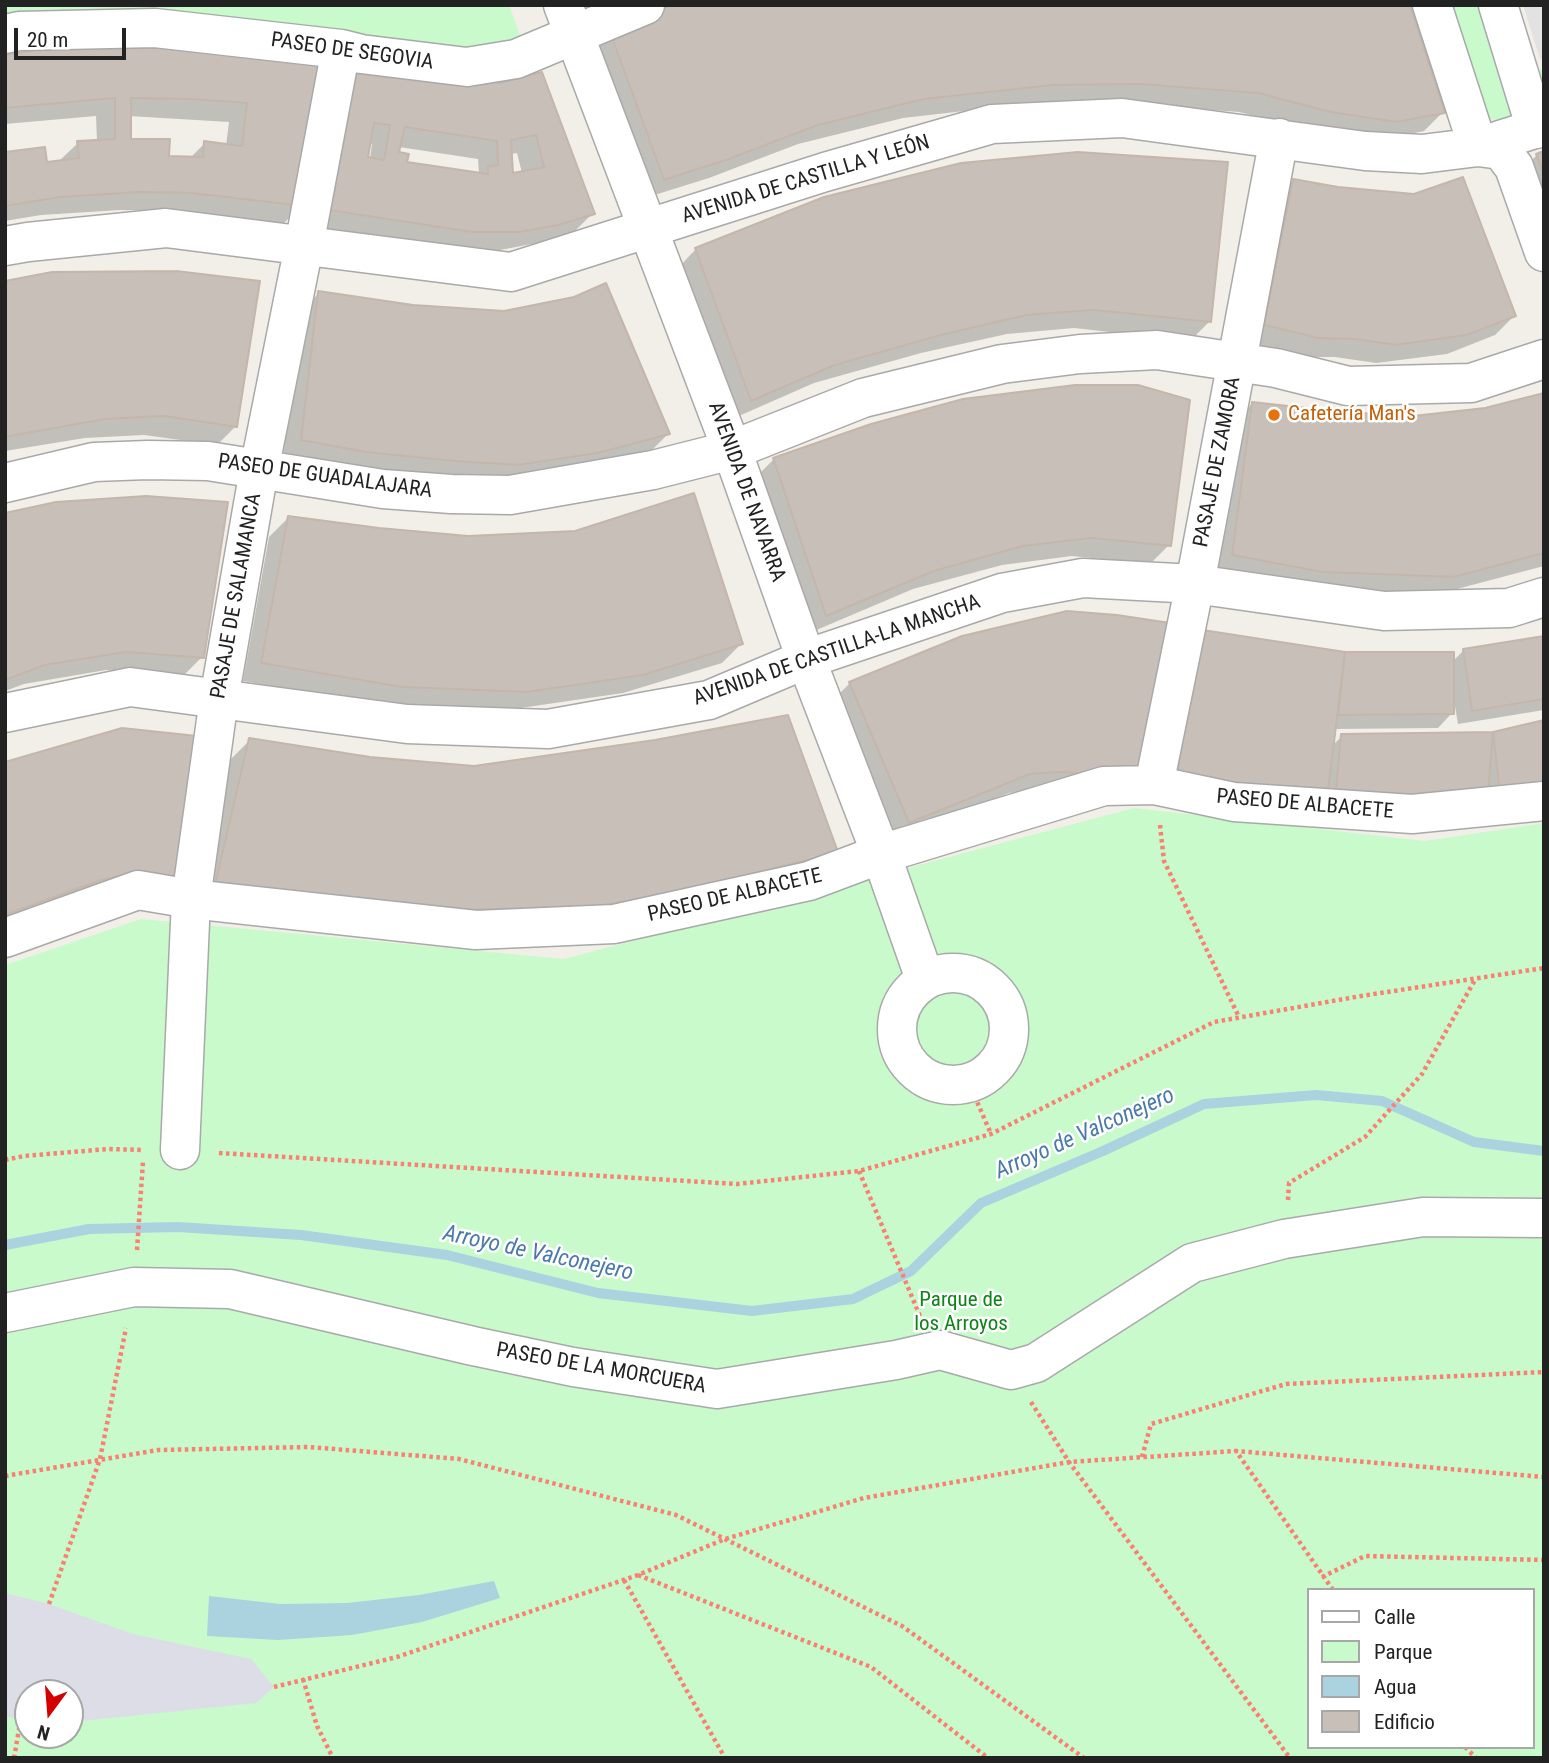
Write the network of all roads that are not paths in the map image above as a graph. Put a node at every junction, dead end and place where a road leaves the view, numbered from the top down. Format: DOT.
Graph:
graph roads {
  1 [pos="645,5"];
  2 [pos="1432,5"];
  3 [pos="1498,5"];
  4 [pos="569,20"];
  5 [pos="5,34"];
  6 [pos="341,49"];
  7 [pos="1540,127"];
  8 [pos="1279,138"];
  9 [pos="1478,147"];
  10 [pos="649,229"];
  11 [pos="5,246"];
  12 [pos="304,246"];
  13 [pos="1544,252"];
  14 [pos="1544,359"];
  15 [pos="1236,362"];
  16 [pos="732,450"];
  17 [pos="258,470"];
  18 [pos="5,483"];
  19 [pos="1195,584"];
  20 [pos="1544,597"];
  21 [pos="806,659"];
  22 [pos="219,699"];
  23 [pos="5,713"];
  24 [pos="1154,785"];
  25 [pos="1544,801"];
  26 [pos="881,854"];
  27 [pos="191,899"];
  28 [pos="5,938"];
  29 [pos="925,979"];
  30 [pos="162,1150"];
  31 [pos="1544,1218"];
  32 [pos="5,1313"];
  1 -- 4 [label="street, PASEO DE SEGOVIA"];
  2 -- 9 [label="street"];
  3 -- 7 [label="street"];
  4 -- 6 [label="street, PASEO DE SEGOVIA"];
  4 -- 10 [label="street, AVENIDA DE NAVARRA"];
  5 -- 6 [label="street, PASEO DE SEGOVIA"];
  6 -- 12 [label="street, PASAJE DE SALAMANCA"];
  7 -- 9 [label="street"];
  8 -- 9 [label="street, AVENIDA DE CASTILLA Y LEÓN"];
  8 -- 10 [label="street, AVENIDA DE CASTILLA Y LEÓN"];
  8 -- 15 [label="street, PASAJE DE ZAMORA"];
  9 -- 13 [label="street, AVENIDA DE CASTILLA Y LEÓN"];
  10 -- 12 [label="street, AVENIDA DE CASTILLA Y LEÓN"];
  10 -- 16 [label="street, AVENIDA DE NAVARRA"];
  11 -- 12 [label="street, AVENIDA DE CASTILLA Y LEÓN"];
  12 -- 17 [label="street, PASAJE DE SALAMANCA"];
  14 -- 15 [label="street, PASEO DE GUADALAJARA"];
  15 -- 16 [label="street, PASEO DE GUADALAJARA"];
  15 -- 19 [label="street, PASAJE DE ZAMORA"];
  16 -- 17 [label="street, PASEO DE GUADALAJARA"];
  16 -- 21 [label="street, AVENIDA DE NAVARRA"];
  17 -- 18 [label="street, PASEO DE GUADALAJARA"];
  17 -- 22 [label="street, PASAJE DE SALAMANCA"];
  19 -- 20 [label="street, AVENIDA DE CASTILLA-LA MANCHA"];
  19 -- 21 [label="street, AVENIDA DE CASTILLA-LA MANCHA"];
  19 -- 24 [label="street, PASAJE DE ZAMORA"];
  21 -- 22 [label="street, AVENIDA DE CASTILLA-LA MANCHA"];
  21 -- 26 [label="street, AVENIDA DE NAVARRA"];
  22 -- 23 [label="street, AVENIDA DE CASTILLA-LA MANCHA"];
  22 -- 27 [label="street, PASAJE DE SALAMANCA"];
  24 -- 25 [label="street, PASEO DE ALBACETE"];
  24 -- 26 [label="street, PASEO DE ALBACETE"];
  26 -- 27 [label="street, PASEO DE ALBACETE"];
  26 -- 29 [label="street, AVENIDA DE NAVARRA"];
  27 -- 28 [label="street, PASEO DE ALBACETE"];
  27 -- 30 [label="street, PASAJE DE SALAMANCA"];
  29 -- 29 [label="street"];
  31 -- 32 [label="street, PASEO DE LA MORCUERA"];
}
